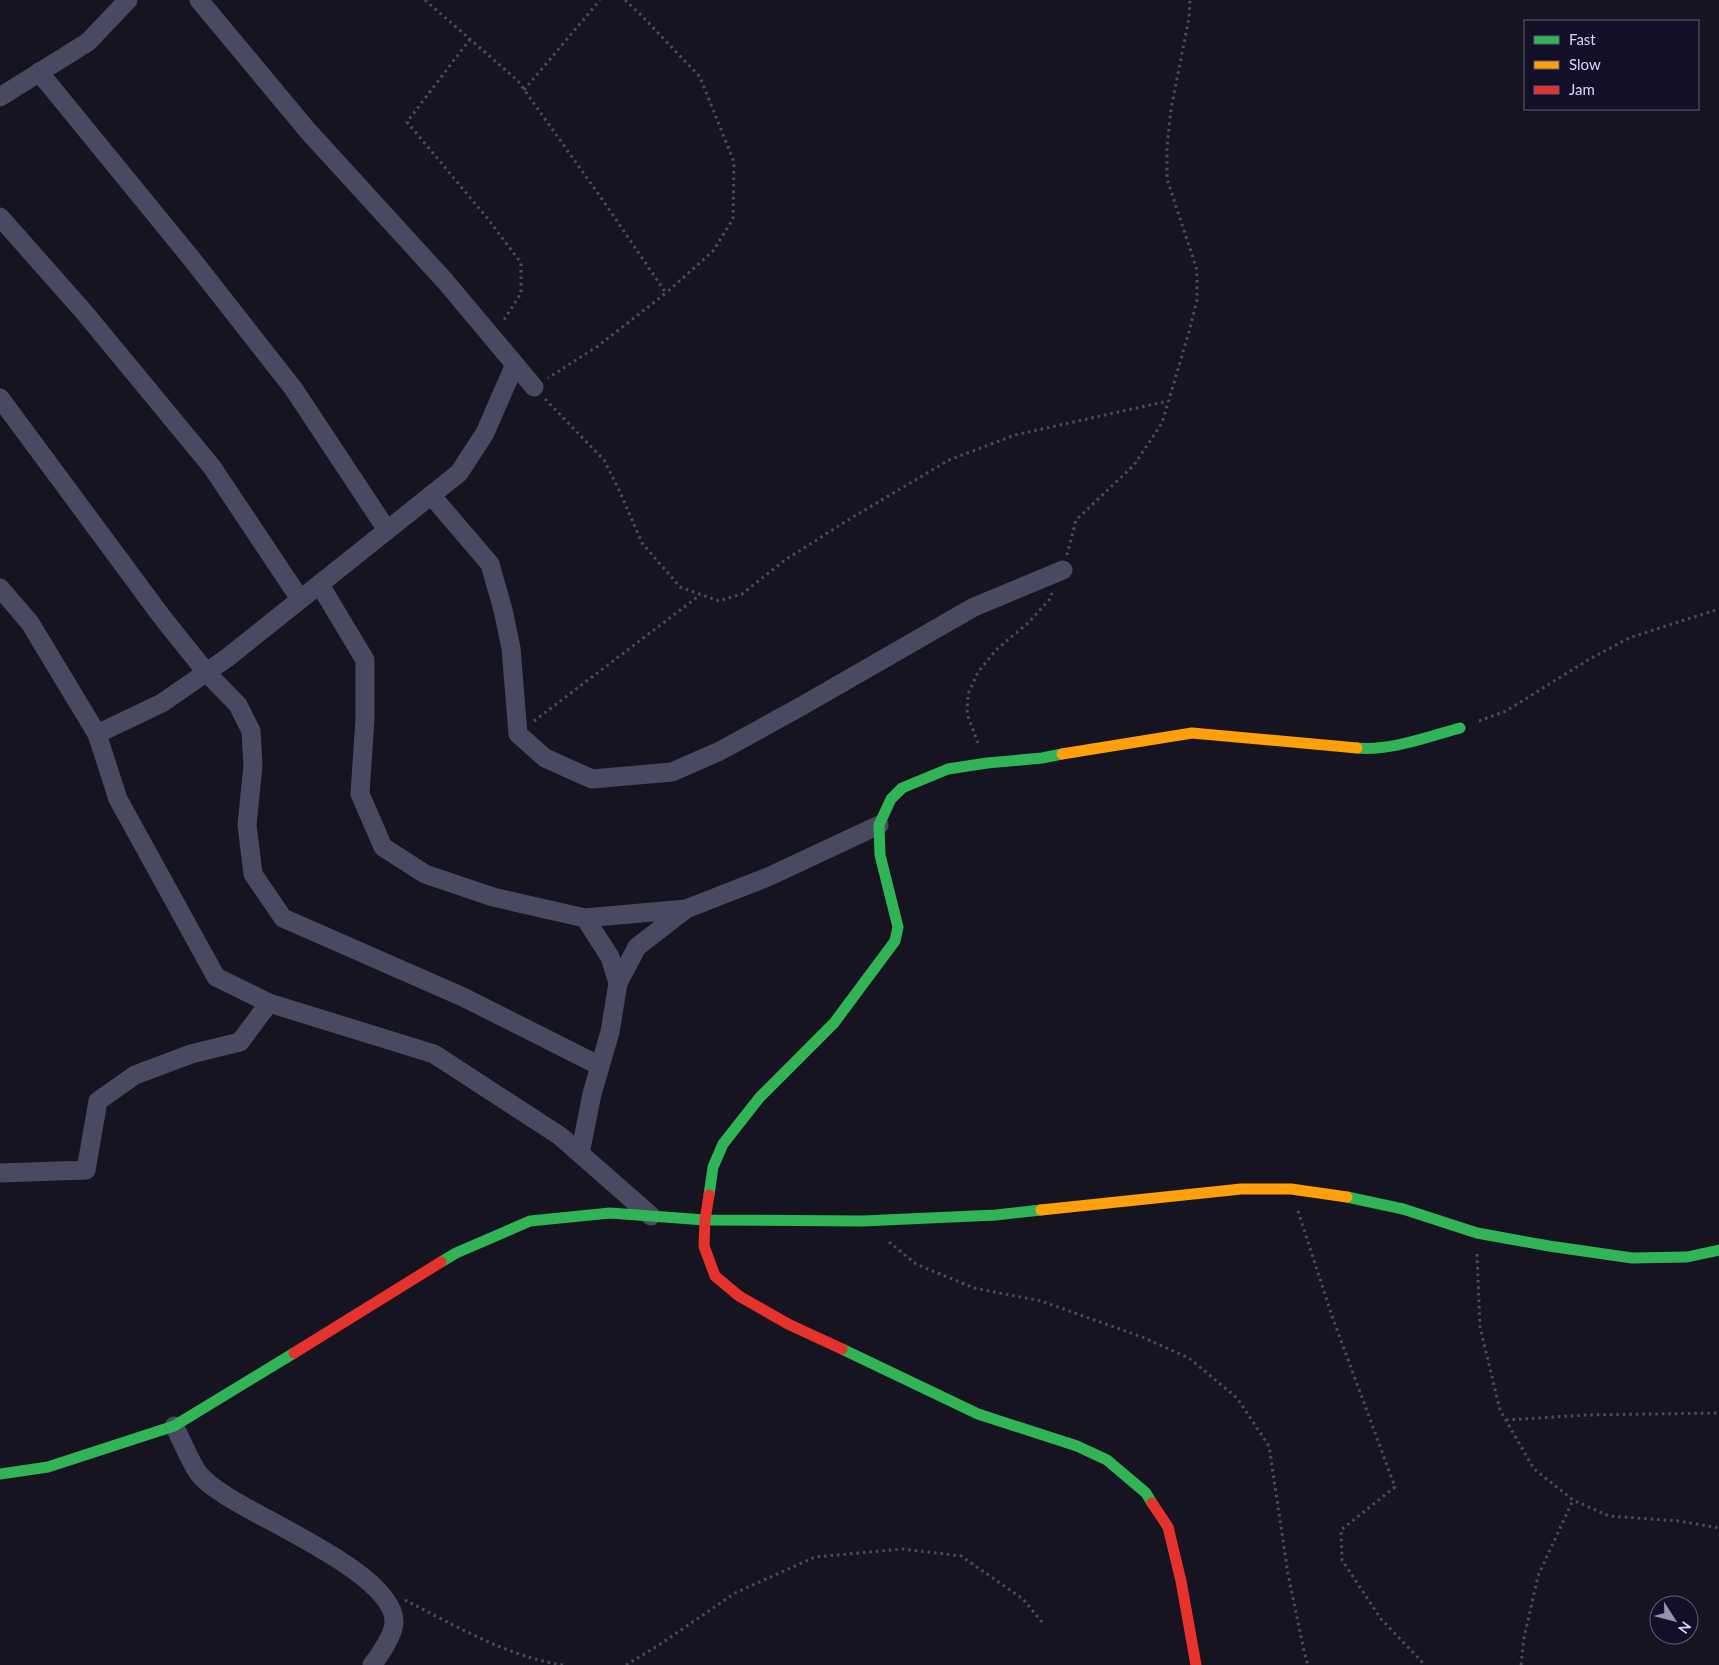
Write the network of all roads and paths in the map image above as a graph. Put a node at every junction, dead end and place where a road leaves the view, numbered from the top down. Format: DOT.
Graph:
graph roads {
  1 [pos="128,0"];
  2 [pos="199,0"];
  3 [pos="425,0"];
  4 [pos="600,0"];
  5 [pos="625,0"];
  6 [pos="1190,0"];
  7 [pos="470,39"];
  8 [pos="39,72"];
  9 [pos="524,90"];
  10 [pos="0,97"];
  11 [pos="0,217"];
  12 [pos="666,292"];
  13 [pos="493,338"];
  14 [pos="515,364"];
  15 [pos="534,387"];
  16 [pos="0,398"];
  17 [pos="1168,401"];
  18 [pos="431,495"];
  19 [pos="387,530"];
  20 [pos="1063,570"];
  21 [pos="320,585"];
  22 [pos="0,588"];
  23 [pos="701,594"];
  24 [pos="300,599"];
  25 [pos="1719,609"];
  26 [pos="206,672"];
  27 [pos="1460,728"];
  28 [pos="97,734"];
  29 [pos="518,734"];
  30 [pos="987,763"];
  31 [pos="879,825"];
  32 [pos="686,910"];
  33 [pos="585,918"];
  34 [pos="618,983"];
  35 [pos="269,1003"];
  36 [pos="600,1066"];
  37 [pos="580,1154"];
  38 [pos="0,1173"];
  39 [pos="1291,1189"];
  40 [pos="651,1216"];
  41 [pos="705,1220"];
  42 [pos="1477,1232"];
  43 [pos="886,1239"];
  44 [pos="1719,1250"];
  45 [pos="1719,1414"];
  46 [pos="1506,1420"];
  47 [pos="174,1426"];
  48 [pos="0,1474"];
  49 [pos="1573,1500"];
  50 [pos="1719,1528"];
  51 [pos="400,1597"];
  52 [pos="1042,1622"];
  53 [pos="372,1665"];
  54 [pos="563,1665"];
  55 [pos="626,1665"];
  56 [pos="1196,1665"];
  57 [pos="1308,1665"];
  58 [pos="1425,1665"];
  59 [pos="1521,1665"];
  1 -- 8 [label="street"];
  2 -- 13 [label="street"];
  3 -- 7 [label="path"];
  4 -- 9 [label="path"];
  5 -- 12 [label="path"];
  6 -- 17 [label="path"];
  7 -- 9 [label="path"];
  7 -- 13 [label="path"];
  8 -- 10 [label="street"];
  8 -- 19 [label="street"];
  9 -- 12 [label="path"];
  11 -- 24 [label="street"];
  12 -- 15 [label="path"];
  13 -- 14 [label="street"];
  14 -- 15 [label="street"];
  14 -- 18 [label="street"];
  15 -- 23 [label="path"];
  16 -- 26 [label="street"];
  17 -- 20 [label="path"];
  17 -- 23 [label="path"];
  18 -- 19 [label="street"];
  18 -- 29 [label="street"];
  19 -- 21 [label="street"];
  20 -- 29 [label="street"];
  20 -- 30 [label="path"];
  21 -- 24 [label="street"];
  21 -- 33 [label="street"];
  22 -- 28 [label="street"];
  23 -- 29 [label="path"];
  24 -- 26 [label="street"];
  25 -- 27 [label="path"];
  26 -- 28 [label="street"];
  26 -- 36 [label="street"];
  27 -- 30 [label="street"];
  28 -- 35 [label="street"];
  30 -- 31 [label="street"];
  31 -- 32 [label="street"];
  31 -- 41 [label="street"];
  32 -- 33 [label="street"];
  32 -- 34 [label="street"];
  33 -- 34 [label="street"];
  34 -- 36 [label="street"];
  35 -- 37 [label="street"];
  35 -- 38 [label="street"];
  36 -- 37 [label="street"];
  37 -- 40 [label="street"];
  39 -- 41 [label="street"];
  39 -- 42 [label="street"];
  39 -- 58 [label="path"];
  40 -- 41 [label="street"];
  40 -- 47 [label="street"];
  41 -- 56 [label="street"];
  42 -- 44 [label="street"];
  42 -- 46 [label="path"];
  43 -- 57 [label="path"];
  45 -- 46 [label="path"];
  46 -- 49 [label="path"];
  47 -- 48 [label="street"];
  47 -- 53 [label="street"];
  49 -- 50 [label="path"];
  49 -- 59 [label="path"];
  51 -- 54 [label="path"];
  52 -- 55 [label="path"];
}
